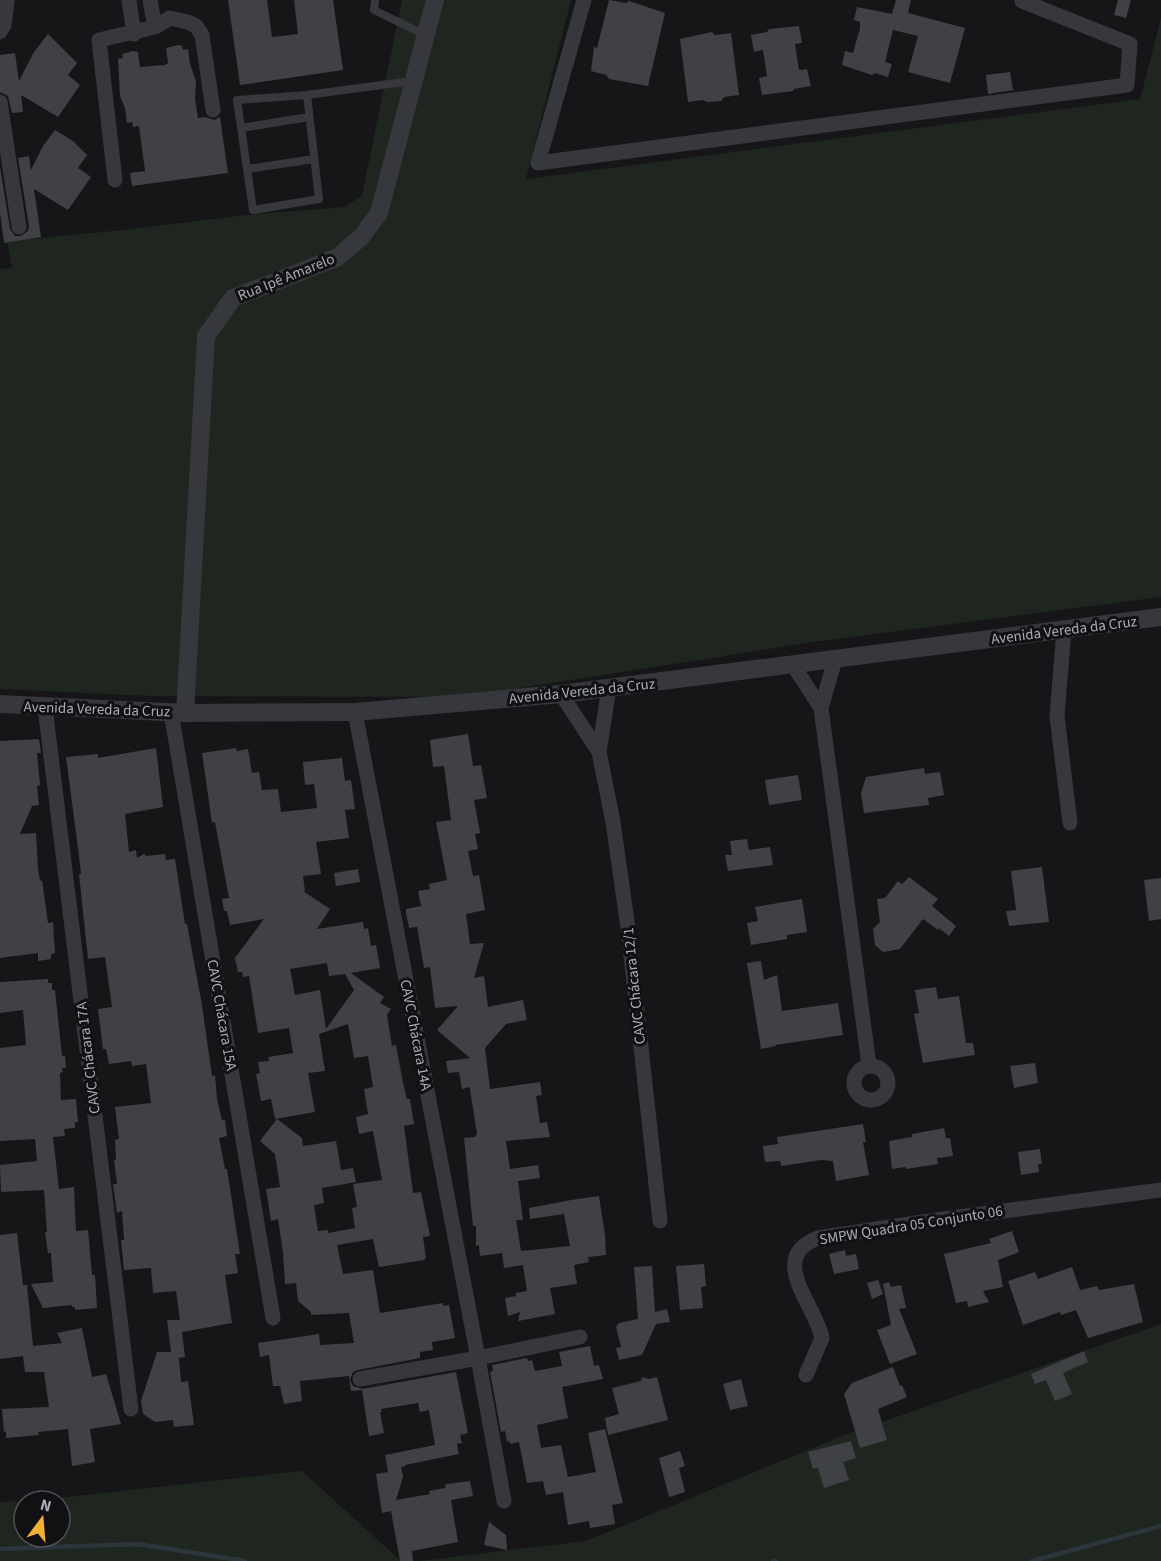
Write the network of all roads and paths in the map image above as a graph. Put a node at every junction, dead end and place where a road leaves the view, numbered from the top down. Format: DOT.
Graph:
graph roads {
  1 [pos="129,0"];
  2 [pos="150,0"];
  3 [pos="375,0"];
  4 [pos="435,0"];
  5 [pos="584,0"];
  6 [pos="1021,0"];
  7 [pos="9,1"];
  8 [pos="155,27"];
  9 [pos="0,32"];
  10 [pos="134,34"];
  11 [pos="425,35"];
  12 [pos="412,81"];
  13 [pos="306,94"];
  14 [pos="0,102"];
  15 [pos="213,110"];
  16 [pos="309,117"];
  17 [pos="241,128"];
  18 [pos="314,159"];
  19 [pos="247,169"];
  20 [pos="115,180"];
  21 [pos="18,227"];
  22 [pos="1161,617"];
  23 [pos="1064,630"];
  24 [pos="836,660"];
  25 [pos="793,665"];
  26 [pos="187,683"];
  27 [pos="609,688"];
  28 [pos="561,694"];
  29 [pos="0,704"];
  30 [pos="45,707"];
  31 [pos="821,708"];
  32 [pos="151,712"];
  33 [pos="178,712"];
  34 [pos="355,712"];
  35 [pos="214,713"];
  36 [pos="599,752"];
  37 [pos="1070,824"];
  38 [pos="869,1065"];
  39 [pos="1161,1190"];
  40 [pos="660,1221"];
  41 [pos="273,1318"];
  42 [pos="580,1337"];
  43 [pos="478,1358"];
  44 [pos="806,1375"];
  45 [pos="360,1379"];
  46 [pos="131,1409"];
  47 [pos="504,1501"];
  1 -- 10 [label="street"];
  2 -- 8 [label="street"];
  3 -- 11 [label="lane"];
  4 -- 11 [label="street, Rua Ipê Amarelo"];
  5 -- 6 [label="street"];
  7 -- 9 [label="street"];
  8 -- 10 [label="street"];
  8 -- 15 [label="street"];
  10 -- 20 [label="street"];
  11 -- 12 [label="street, Rua Ipê Amarelo"];
  12 -- 13 [label="lane"];
  12 -- 26 [label="street, Rua Ipê Amarelo"];
  13 -- 16 [label="lane"];
  13 -- 17 [label="lane"];
  14 -- 21 [label="street"];
  16 -- 17 [label="lane"];
  16 -- 18 [label="lane"];
  17 -- 19 [label="lane"];
  18 -- 19 [label="lane"];
  18 -- 19 [label="lane"];
  22 -- 23 [label="street, Avenida Vereda da Cruz"];
  23 -- 24 [label="street, Avenida Vereda da Cruz"];
  23 -- 37 [label="street"];
  24 -- 25 [label="street, Avenida Vereda da Cruz"];
  24 -- 31 [label="street"];
  25 -- 27 [label="street, Avenida Vereda da Cruz"];
  25 -- 31 [label="street"];
  26 -- 32 [label="street"];
  26 -- 33 [label="street, Rua Ipê Amarelo"];
  26 -- 35 [label="street"];
  27 -- 28 [label="street, Avenida Vereda da Cruz"];
  27 -- 36 [label="street, CAVC Chácara 12/1"];
  28 -- 34 [label="street, Avenida Vereda da Cruz"];
  28 -- 36 [label="street, CAVC Chácara 12/1"];
  29 -- 30 [label="street, Avenida Vereda da Cruz"];
  30 -- 32 [label="street, Avenida Vereda da Cruz"];
  30 -- 46 [label="street, CAVC Chácara 17A"];
  31 -- 38 [label="street"];
  32 -- 33 [label="street, Avenida Vereda da Cruz"];
  33 -- 35 [label="street, Avenida Vereda da Cruz"];
  33 -- 41 [label="street, CAVC Chácara 15A"];
  34 -- 35 [label="street, Avenida Vereda da Cruz"];
  34 -- 43 [label="street, CAVC Chácara 14A"];
  36 -- 40 [label="street, CAVC Chácara 12/1"];
  38 -- 38 [label="street"];
  39 -- 44 [label="street, SMPW Quadra 05 Conjunto 06"];
  42 -- 43 [label="street"];
  43 -- 45 [label="street"];
  43 -- 47 [label="street, CAVC Chácara 14A"];
}
